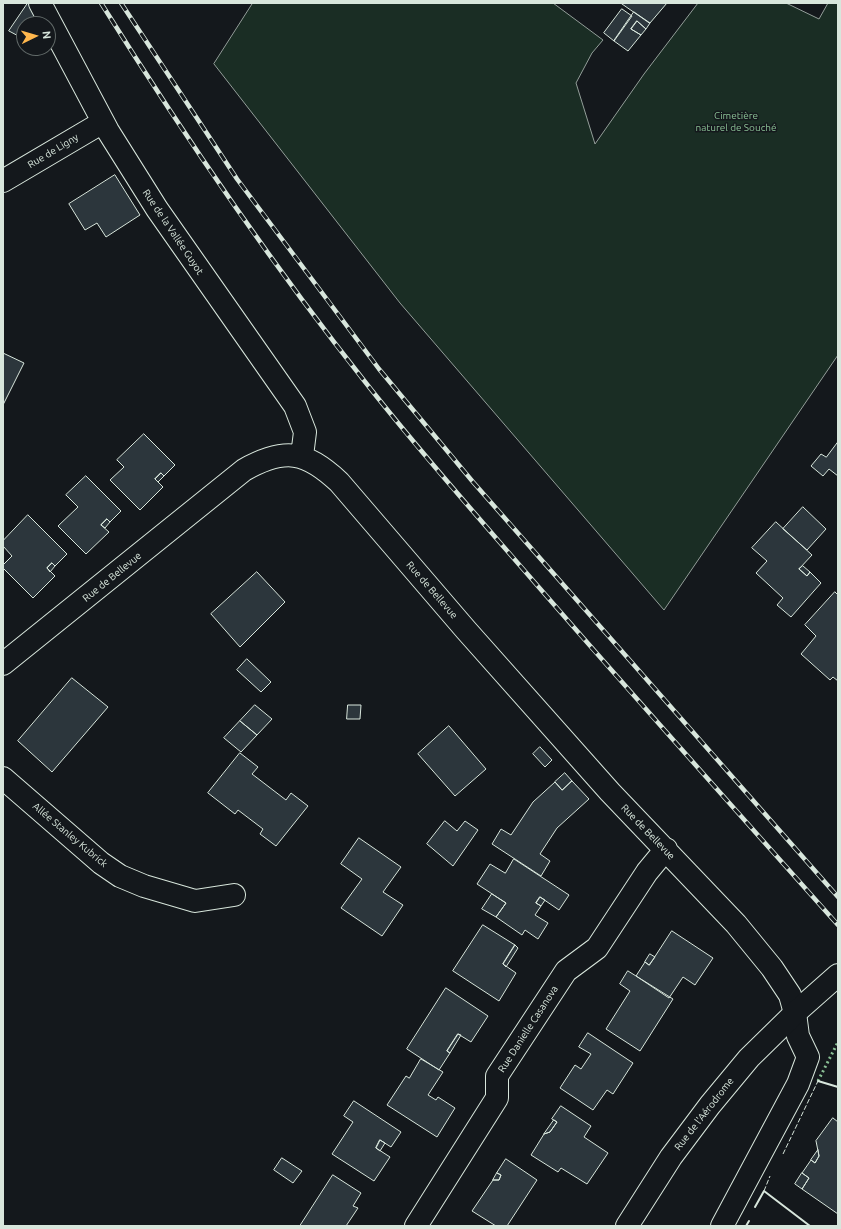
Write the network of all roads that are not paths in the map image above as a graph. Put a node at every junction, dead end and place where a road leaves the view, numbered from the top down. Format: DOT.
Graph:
graph roads {
  1 [pos="40,3"];
  2 [pos="103,122"];
  3 [pos="3,181"];
  4 [pos="302,456"];
  5 [pos="3,664"];
  6 [pos="3,778"];
  7 [pos="666,849"];
  8 [pos="234,895"];
  9 [pos="834,980"];
  10 [pos="795,1013"];
  11 [pos="416,1226"];
  12 [pos="627,1226"];
  13 [pos="722,1226"];
  1 -- 2 [label="street, Rue de la Vallée Guyot"];
  2 -- 3 [label="street, Rue de Ligny"];
  2 -- 4 [label="street, Rue de la Vallée Guyot"];
  4 -- 5 [label="street, Rue de Bellevue"];
  4 -- 7 [label="street, Rue de Bellevue"];
  6 -- 8 [label="street, Allée Stanley Kubrick"];
  7 -- 10 [label="street, Rue de Bellevue"];
  7 -- 11 [label="street, Rue Danielle Casanova"];
  9 -- 10 [label="street, Rue de l'Aérodrome"];
  10 -- 12 [label="street, Rue de l'Aérodrome"];
  10 -- 13 [label="street"];
}
